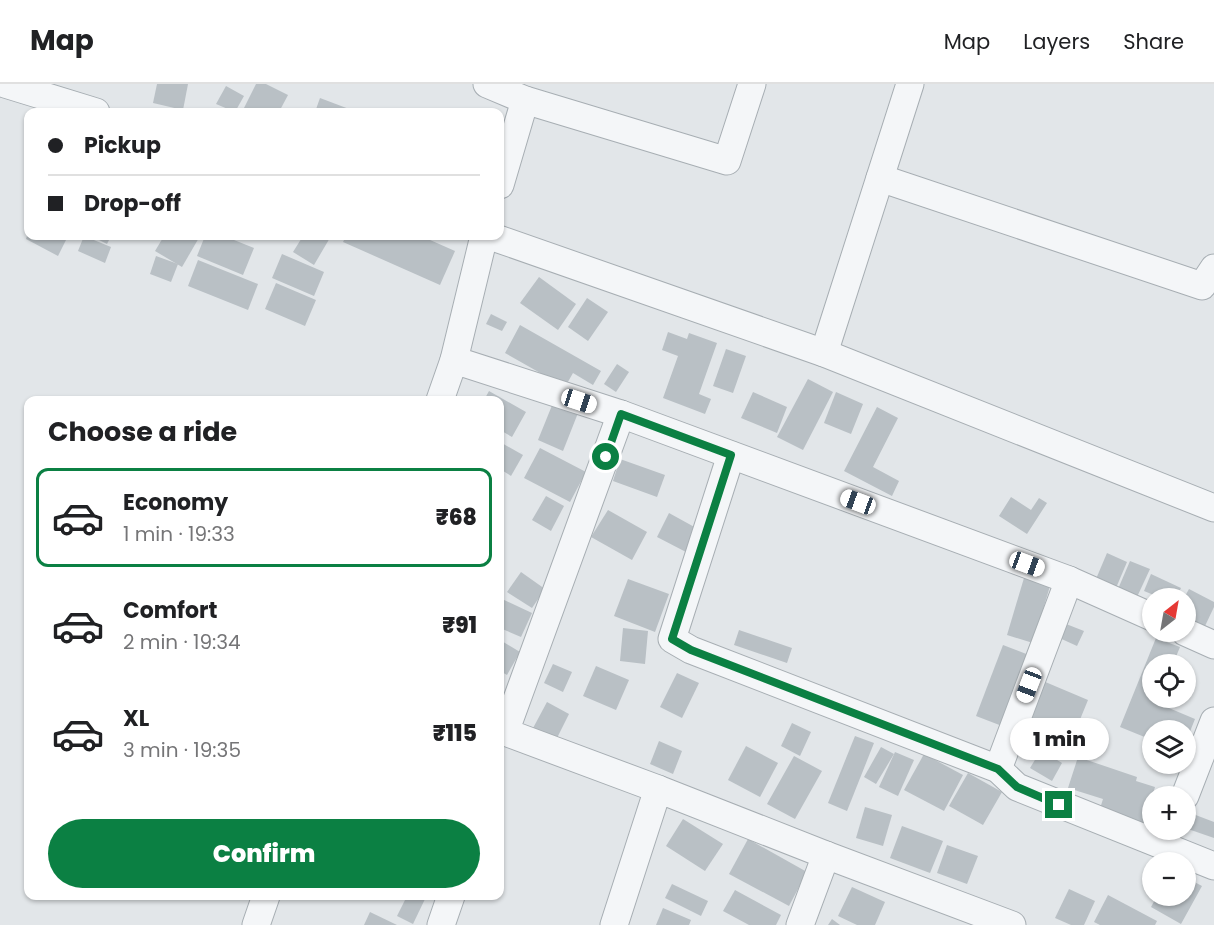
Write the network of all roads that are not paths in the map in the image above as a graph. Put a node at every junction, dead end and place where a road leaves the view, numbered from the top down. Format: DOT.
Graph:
graph roads {
  1 [pos="5,84"];
  2 [pos="487,84"];
  3 [pos="752,84"];
  4 [pos="910,84"];
  5 [pos="525,99"];
  6 [pos="83,108"];
  7 [pos="504,171"];
  8 [pos="879,178"];
  9 [pos="483,240"];
  10 [pos="502,240"];
  11 [pos="1214,268"];
  12 [pos="824,352"];
  13 [pos="454,360"];
  14 [pos="441,396"];
  15 [pos="621,414"];
  16 [pos="731,455"];
  17 [pos="1214,508"];
  18 [pos="1069,580"];
  19 [pos="1142,613"];
  20 [pos="1196,637"];
  21 [pos="1214,645"];
  22 [pos="1214,721"];
  23 [pos="504,729"];
  24 [pos="504,738"];
  25 [pos="998,769"];
  26 [pos="1189,786"];
  27 [pos="658,789"];
  28 [pos="1142,830"];
  29 [pos="1170,840"];
  30 [pos="826,855"];
  31 [pos="1214,866"];
  32 [pos="265,900"];
  33 [pos="450,900"];
  34 [pos="967,917"];
  35 [pos="256,925"];
  36 [pos="441,925"];
  37 [pos="614,925"];
  38 [pos="800,925"];
  39 [pos="1012,925"];
  1 -- 6 [label="street"];
  2 -- 5 [label="street"];
  3 -- 5 [label="street"];
  4 -- 8 [label="street"];
  5 -- 7 [label="street"];
  8 -- 11 [label="street"];
  8 -- 12 [label="street"];
  9 -- 13 [label="street"];
  10 -- 12 [label="street"];
  12 -- 17 [label="street"];
  13 -- 14 [label="street"];
  13 -- 15 [label="street"];
  15 -- 16 [label="street"];
  15 -- 23 [label="street"];
  16 -- 18 [label="street"];
  16 -- 25 [label="street"];
  18 -- 19 [label="street"];
  18 -- 25 [label="street"];
  20 -- 21 [label="street"];
  22 -- 26 [label="street"];
  24 -- 27 [label="street"];
  25 -- 28 [label="street"];
  27 -- 30 [label="street"];
  27 -- 37 [label="street"];
  29 -- 31 [label="street"];
  30 -- 34 [label="street"];
  30 -- 38 [label="street"];
  32 -- 35 [label="street"];
  33 -- 36 [label="street"];
  34 -- 39 [label="street"];
}
